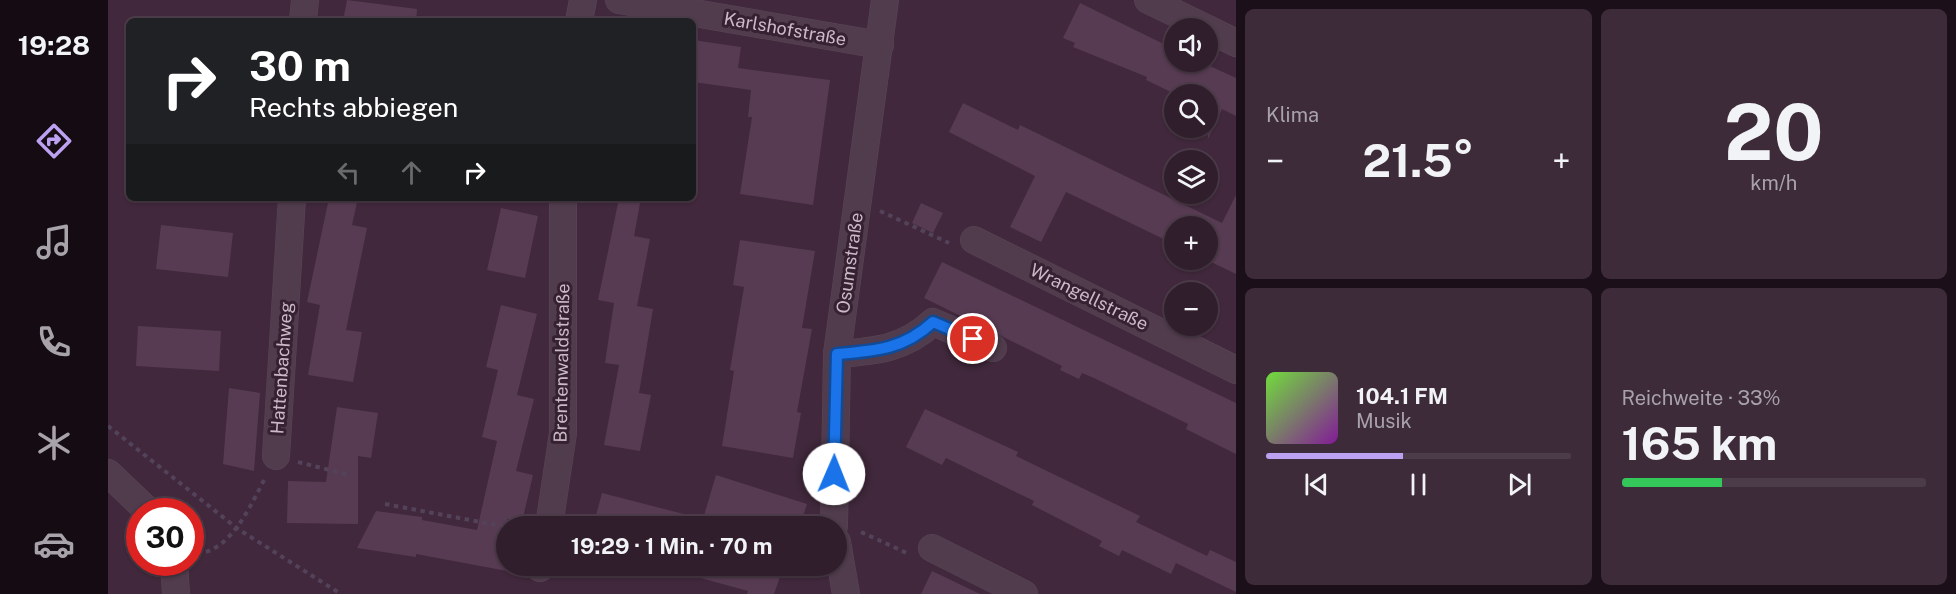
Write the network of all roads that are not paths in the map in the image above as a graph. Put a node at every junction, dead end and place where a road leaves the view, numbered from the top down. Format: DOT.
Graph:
graph roads {
  1 [pos="304,0"];
  2 [pos="583,0"];
  3 [pos="619,0"];
  4 [pos="885,0"];
  5 [pos="1148,0"];
  6 [pos="303,18"];
  7 [pos="580,18"];
  8 [pos="1185,18"];
  9 [pos="1218,34"];
  10 [pos="1236,43"];
  11 [pos="880,45"];
  12 [pos="292,201"];
  13 [pos="563,201"];
  14 [pos="974,240"];
  15 [pos="993,348"];
  16 [pos="837,354"];
  17 [pos="1236,370"];
  18 [pos="276,456"];
  19 [pos="108,473"];
  20 [pos="134,498"];
  21 [pos="552,516"];
  22 [pos="835,516"];
  23 [pos="932,548"];
  24 [pos="175,576"];
  25 [pos="843,576"];
  26 [pos="176,594"];
  27 [pos="846,594"];
  28 [pos="1024,594"];
  1 -- 6 [label="street"];
  2 -- 7 [label="street"];
  3 -- 11 [label="street, Karlshofstraße"];
  4 -- 11 [label="street, Osumstraße"];
  5 -- 8 [label="street"];
  9 -- 10 [label="street"];
  11 -- 16 [label="street, Osumstraße"];
  12 -- 18 [label="street, Hattenbachweg"];
  13 -- 21 [label="street, Brentenwaldstraße"];
  14 -- 17 [label="street, Wrangellstraße"];
  15 -- 16 [label="street"];
  16 -- 22 [label="street, Osumstraße"];
  19 -- 20 [label="street"];
  23 -- 28 [label="street"];
  24 -- 26 [label="street"];
  25 -- 27 [label="street, Osumstraße"];
}
